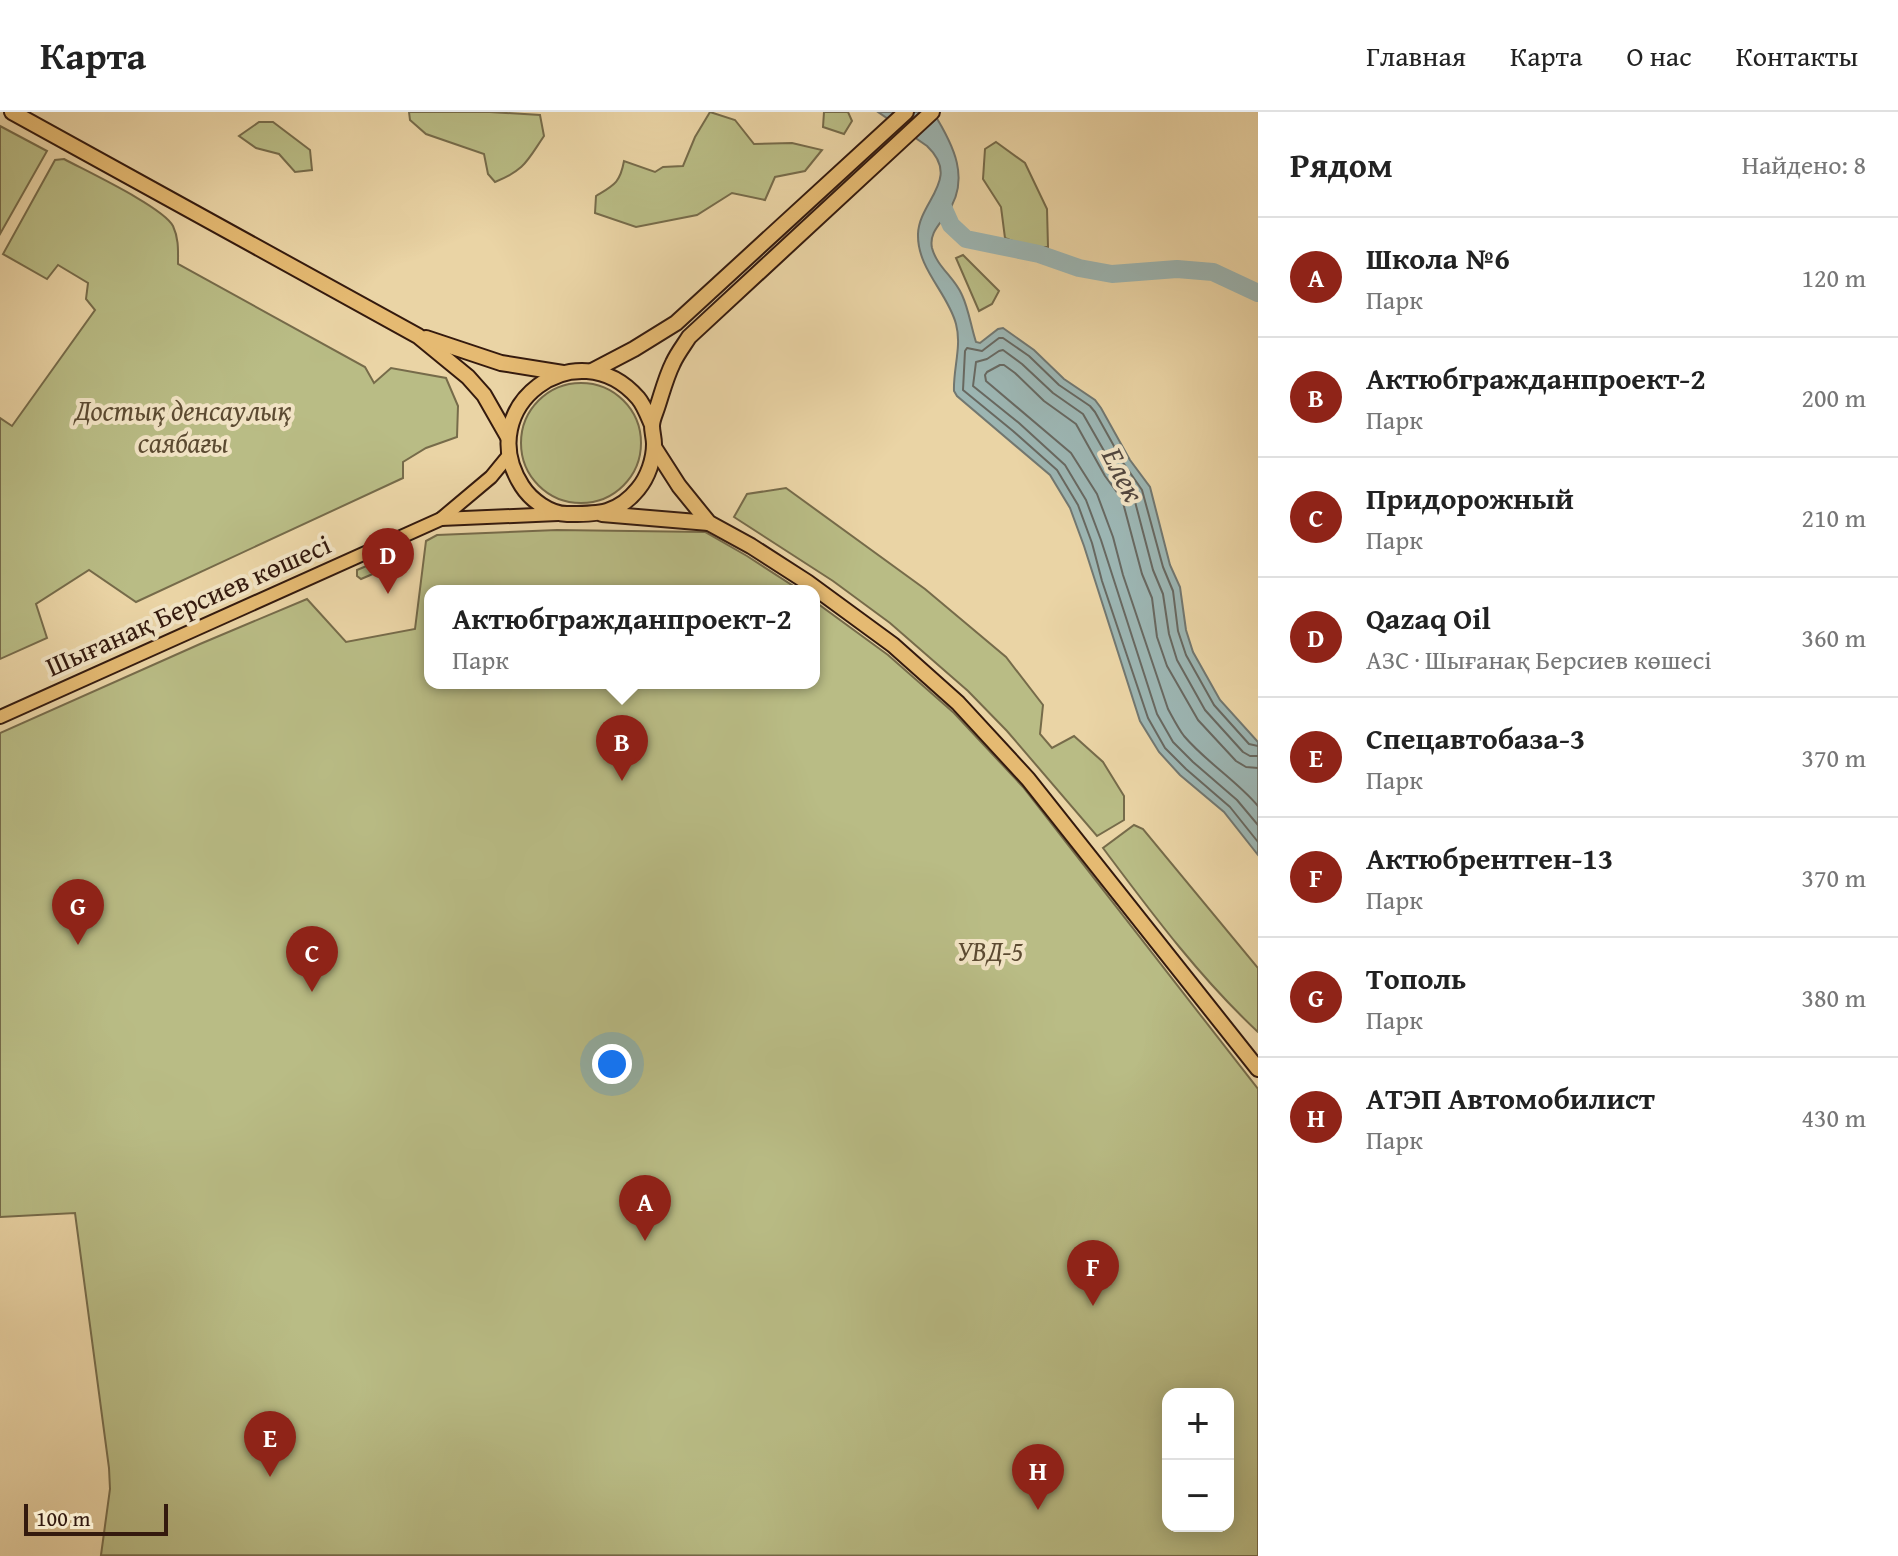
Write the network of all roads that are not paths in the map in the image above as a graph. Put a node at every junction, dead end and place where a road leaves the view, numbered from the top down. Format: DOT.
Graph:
graph roads {
  1 [pos="12,112"];
  2 [pos="906,112"];
  3 [pos="932,112"];
  4 [pos="418,336"];
  5 [pos="592,371"];
  6 [pos="563,373"];
  7 [pos="652,425"];
  8 [pos="508,437"];
  9 [pos="654,447"];
  10 [pos="509,455"];
  11 [pos="561,514"];
  12 [pos="602,514"];
  13 [pos="441,519"];
  14 [pos="709,523"];
  15 [pos="811,585"];
  16 [pos="820,592"];
  17 [pos="0,717"];
  18 [pos="1258,1069"];
  1 -- 4 [label="highway"];
  2 -- 5 [label="highway"];
  3 -- 7 [label="highway"];
  4 -- 6 [label="highway"];
  4 -- 8 [label="highway"];
  5 -- 6 [label="highway"];
  5 -- 7 [label="highway"];
  6 -- 8 [label="highway"];
  7 -- 9 [label="highway"];
  8 -- 10 [label="highway"];
  9 -- 12 [label="highway"];
  9 -- 14 [label="highway"];
  10 -- 11 [label="highway"];
  10 -- 13 [label="main road"];
  11 -- 12 [label="highway"];
  11 -- 13 [label="main road"];
  12 -- 14 [label="highway"];
  13 -- 17 [label="main road, Шығанақ Берсиев көшесі"];
  14 -- 15 [label="highway"];
  16 -- 18 [label="highway"];
}
